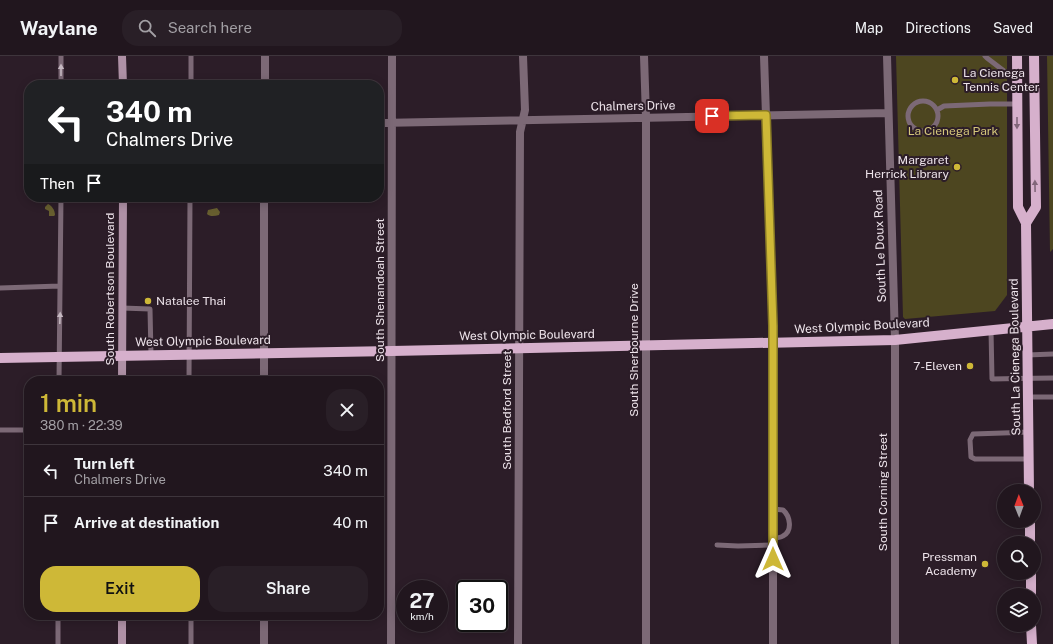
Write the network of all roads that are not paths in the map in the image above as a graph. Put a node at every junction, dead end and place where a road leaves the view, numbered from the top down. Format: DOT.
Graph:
graph roads {
  1 [pos="61,56"];
  2 [pos="122,56"];
  3 [pos="191,56"];
  4 [pos="265,56"];
  5 [pos="392,56"];
  6 [pos="523,56"];
  7 [pos="644,56"];
  8 [pos="764,56"];
  9 [pos="887,56"];
  10 [pos="986,56"];
  11 [pos="1017,56"];
  12 [pos="1034,56"];
  13 [pos="1017,77"];
  14 [pos="61,80"];
  15 [pos="122,80"];
  16 [pos="191,80"];
  17 [pos="265,80"];
  18 [pos="1017,104"];
  19 [pos="937,110"];
  20 [pos="888,113"];
  21 [pos="766,115"];
  22 [pos="646,118"];
  23 [pos="522,120"];
  24 [pos="392,122"];
  25 [pos="384,123"];
  26 [pos="61,202"];
  27 [pos="123,202"];
  28 [pos="190,202"];
  29 [pos="264,202"];
  30 [pos="1026,223"];
  31 [pos="60,286"];
  32 [pos="0,288"];
  33 [pos="122,308"];
  34 [pos="1053,324"];
  35 [pos="1027,326"];
  36 [pos="991,330"];
  37 [pos="895,340"];
  38 [pos="773,343"];
  39 [pos="646,346"];
  40 [pos="519,348"];
  41 [pos="392,351"];
  42 [pos="264,353"];
  43 [pos="1053,354"];
  44 [pos="151,355"];
  45 [pos="189,355"];
  46 [pos="1027,355"];
  47 [pos="122,356"];
  48 [pos="59,357"];
  49 [pos="0,358"];
  50 [pos="59,376"];
  51 [pos="122,376"];
  52 [pos="189,376"];
  53 [pos="264,376"];
  54 [pos="1053,378"];
  55 [pos="1028,379"];
  56 [pos="1053,397"];
  57 [pos="1028,398"];
  58 [pos="0,430"];
  59 [pos="24,430"];
  60 [pos="1028,432"];
  61 [pos="1029,459"];
  62 [pos="1029,484"];
  63 [pos="773,509"];
  64 [pos="773,542"];
  65 [pos="717,545"];
  66 [pos="58,620"];
  67 [pos="122,620"];
  68 [pos="191,620"];
  69 [pos="264,620"];
  70 [pos="1032,632"];
  71 [pos="58,644"];
  72 [pos="122,644"];
  73 [pos="191,644"];
  74 [pos="264,644"];
  75 [pos="391,644"];
  76 [pos="518,644"];
  77 [pos="646,644"];
  78 [pos="773,644"];
  79 [pos="895,644"];
  80 [pos="1032,644"];
  14 -- 1 [label="lane, one-way"];
  2 -- 15 [label="main road"];
  3 -- 16 [label="lane"];
  4 -- 17 [label="street"];
  5 -- 24 [label="street, South Shenandoah Street"];
  6 -- 23 [label="street, South Bedford Street"];
  7 -- 22 [label="street, South Sherbourne Drive"];
  8 -- 21 [label="street"];
  9 -- 20 [label="street, South Le Doux Road"];
  10 -- 13 [label="lane"];
  11 -- 13 [label="main road, South La Cienega Boulevard"];
  30 -- 12 [label="main road, one-way"];
  13 -- 18 [label="main road, South La Cienega Boulevard"];
  18 -- 19 [label="lane"];
  18 -- 30 [label="main road, South La Cienega Boulevard, one-way"];
  19 -- 19 [label="lane"];
  20 -- 21 [label="street, Chalmers Drive"];
  20 -- 37 [label="street, South Le Doux Road"];
  21 -- 22 [label="street, Chalmers Drive"];
  21 -- 38 [label="street"];
  22 -- 23 [label="street, Chalmers Drive"];
  22 -- 39 [label="street, South Sherbourne Drive"];
  23 -- 24 [label="street, Chalmers Drive"];
  23 -- 40 [label="street, South Bedford Street"];
  24 -- 25 [label="street, Chalmers Drive"];
  24 -- 41 [label="street, South Shenandoah Street"];
  26 -- 31 [label="lane"];
  27 -- 33 [label="main road, South Robertson Boulevard"];
  28 -- 45 [label="lane"];
  29 -- 42 [label="street"];
  30 -- 35 [label="main road, South La Cienega Boulevard"];
  31 -- 32 [label="lane"];
  48 -- 31 [label="lane, one-way"];
  33 -- 44 [label="lane"];
  33 -- 47 [label="main road, South Robertson Boulevard"];
  34 -- 35 [label="main road, West Olympic Boulevard"];
  35 -- 36 [label="main road, West Olympic Boulevard"];
  35 -- 46 [label="main road, South La Cienega Boulevard"];
  36 -- 37 [label="main road, West Olympic Boulevard"];
  36 -- 55 [label="lane"];
  37 -- 38 [label="main road, West Olympic Boulevard"];
  37 -- 79 [label="street, South Corning Street"];
  38 -- 39 [label="main road, West Olympic Boulevard"];
  38 -- 63 [label="street"];
  39 -- 40 [label="main road, West Olympic Boulevard"];
  39 -- 77 [label="street, South Sherbourne Drive"];
  40 -- 41 [label="main road, West Olympic Boulevard"];
  40 -- 76 [label="street, South Bedford Street"];
  41 -- 42 [label="main road, West Olympic Boulevard"];
  41 -- 75 [label="street, South Shenandoah Street"];
  42 -- 45 [label="main road, West Olympic Boulevard"];
  42 -- 53 [label="street"];
  43 -- 46 [label="lane"];
  44 -- 45 [label="main road, West Olympic Boulevard"];
  44 -- 47 [label="main road, West Olympic Boulevard"];
  45 -- 52 [label="lane"];
  46 -- 55 [label="main road, South La Cienega Boulevard"];
  47 -- 48 [label="main road, West Olympic Boulevard"];
  47 -- 51 [label="main road, South Robertson Boulevard"];
  48 -- 49 [label="main road, West Olympic Boulevard"];
  48 -- 50 [label="lane"];
  54 -- 55 [label="lane"];
  55 -- 57 [label="main road, South La Cienega Boulevard"];
  56 -- 57 [label="lane"];
  57 -- 60 [label="main road, South La Cienega Boulevard"];
  58 -- 59 [label="lane"];
  60 -- 61 [label="main road, South La Cienega Boulevard"];
  60 -- 61 [label="lane"];
  61 -- 62 [label="main road, South La Cienega Boulevard"];
  63 -- 64 [label="street"];
  63 -- 64 [label="lane"];
  64 -- 65 [label="lane"];
  64 -- 78 [label="street"];
  66 -- 71 [label="lane"];
  67 -- 72 [label="main road"];
  68 -- 73 [label="lane"];
  69 -- 74 [label="street"];
  70 -- 80 [label="main road"];
}
